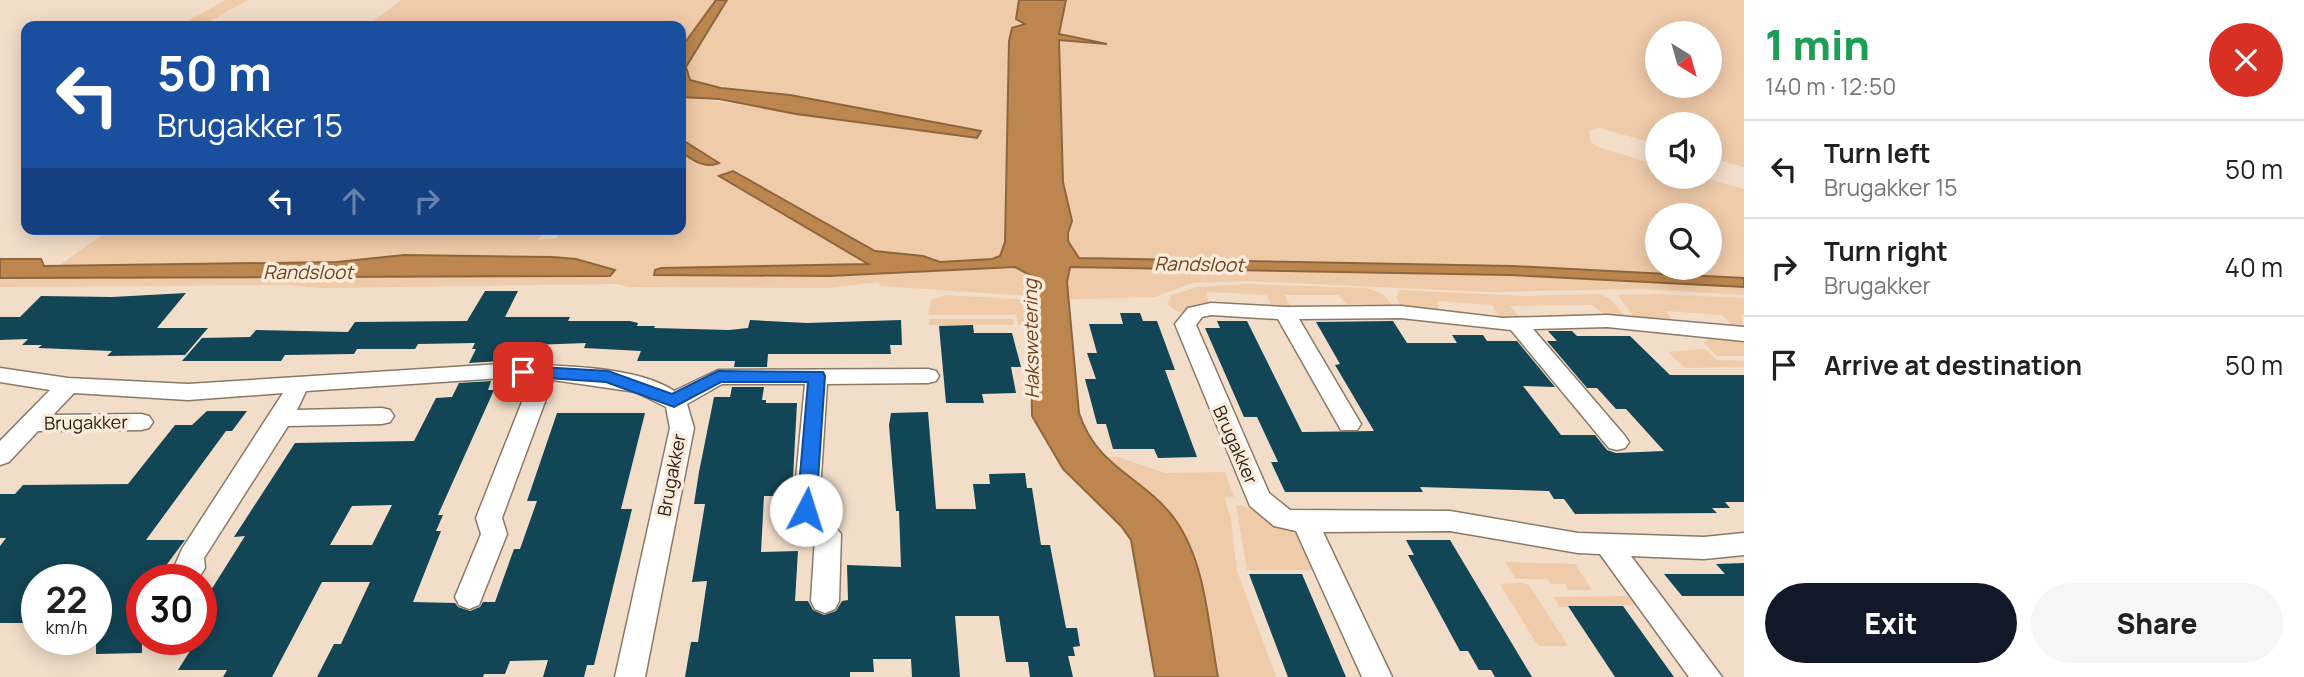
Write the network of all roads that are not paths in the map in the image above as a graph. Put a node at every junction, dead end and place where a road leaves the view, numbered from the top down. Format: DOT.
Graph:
graph roads {
  1 [pos="1285,313"];
  2 [pos="1517,324"];
  3 [pos="1744,334"];
  4 [pos="545,372"];
  5 [pos="0,375"];
  6 [pos="817,376"];
  7 [pos="928,376"];
  8 [pos="68,385"];
  9 [pos="297,387"];
  10 [pos="674,401"];
  11 [pos="382,416"];
  12 [pos="281,418"];
  13 [pos="141,422"];
  14 [pos="30,423"];
  15 [pos="1349,424"];
  16 [pos="1617,442"];
  17 [pos="0,456"];
  18 [pos="1305,522"];
  19 [pos="1607,544"];
  20 [pos="1744,544"];
  21 [pos="191,564"];
  22 [pos="469,597"];
  23 [pos="825,601"];
  24 [pos="630,677"];
  25 [pos="1377,677"];
  26 [pos="1707,677"];
  1 -- 2 [label="street, Brugakker"];
  1 -- 15 [label="street"];
  1 -- 18 [label="street, Brugakker"];
  2 -- 3 [label="street, Brugakker"];
  2 -- 16 [label="street"];
  4 -- 9 [label="street, Brugakker"];
  4 -- 10 [label="street, Brugakker"];
  4 -- 22 [label="street"];
  5 -- 8 [label="street, Brugakker"];
  6 -- 7 [label="street"];
  6 -- 10 [label="street"];
  6 -- 23 [label="street"];
  8 -- 9 [label="street, Brugakker"];
  8 -- 14 [label="street, Brugakker"];
  9 -- 12 [label="street"];
  10 -- 24 [label="street, Brugakker"];
  11 -- 12 [label="street"];
  12 -- 21 [label="street"];
  13 -- 14 [label="street, Brugakker"];
  14 -- 17 [label="street, Brugakker"];
  18 -- 19 [label="street, Brugakker"];
  18 -- 25 [label="street"];
  19 -- 20 [label="street, Brugakker"];
  19 -- 26 [label="street"];
}
